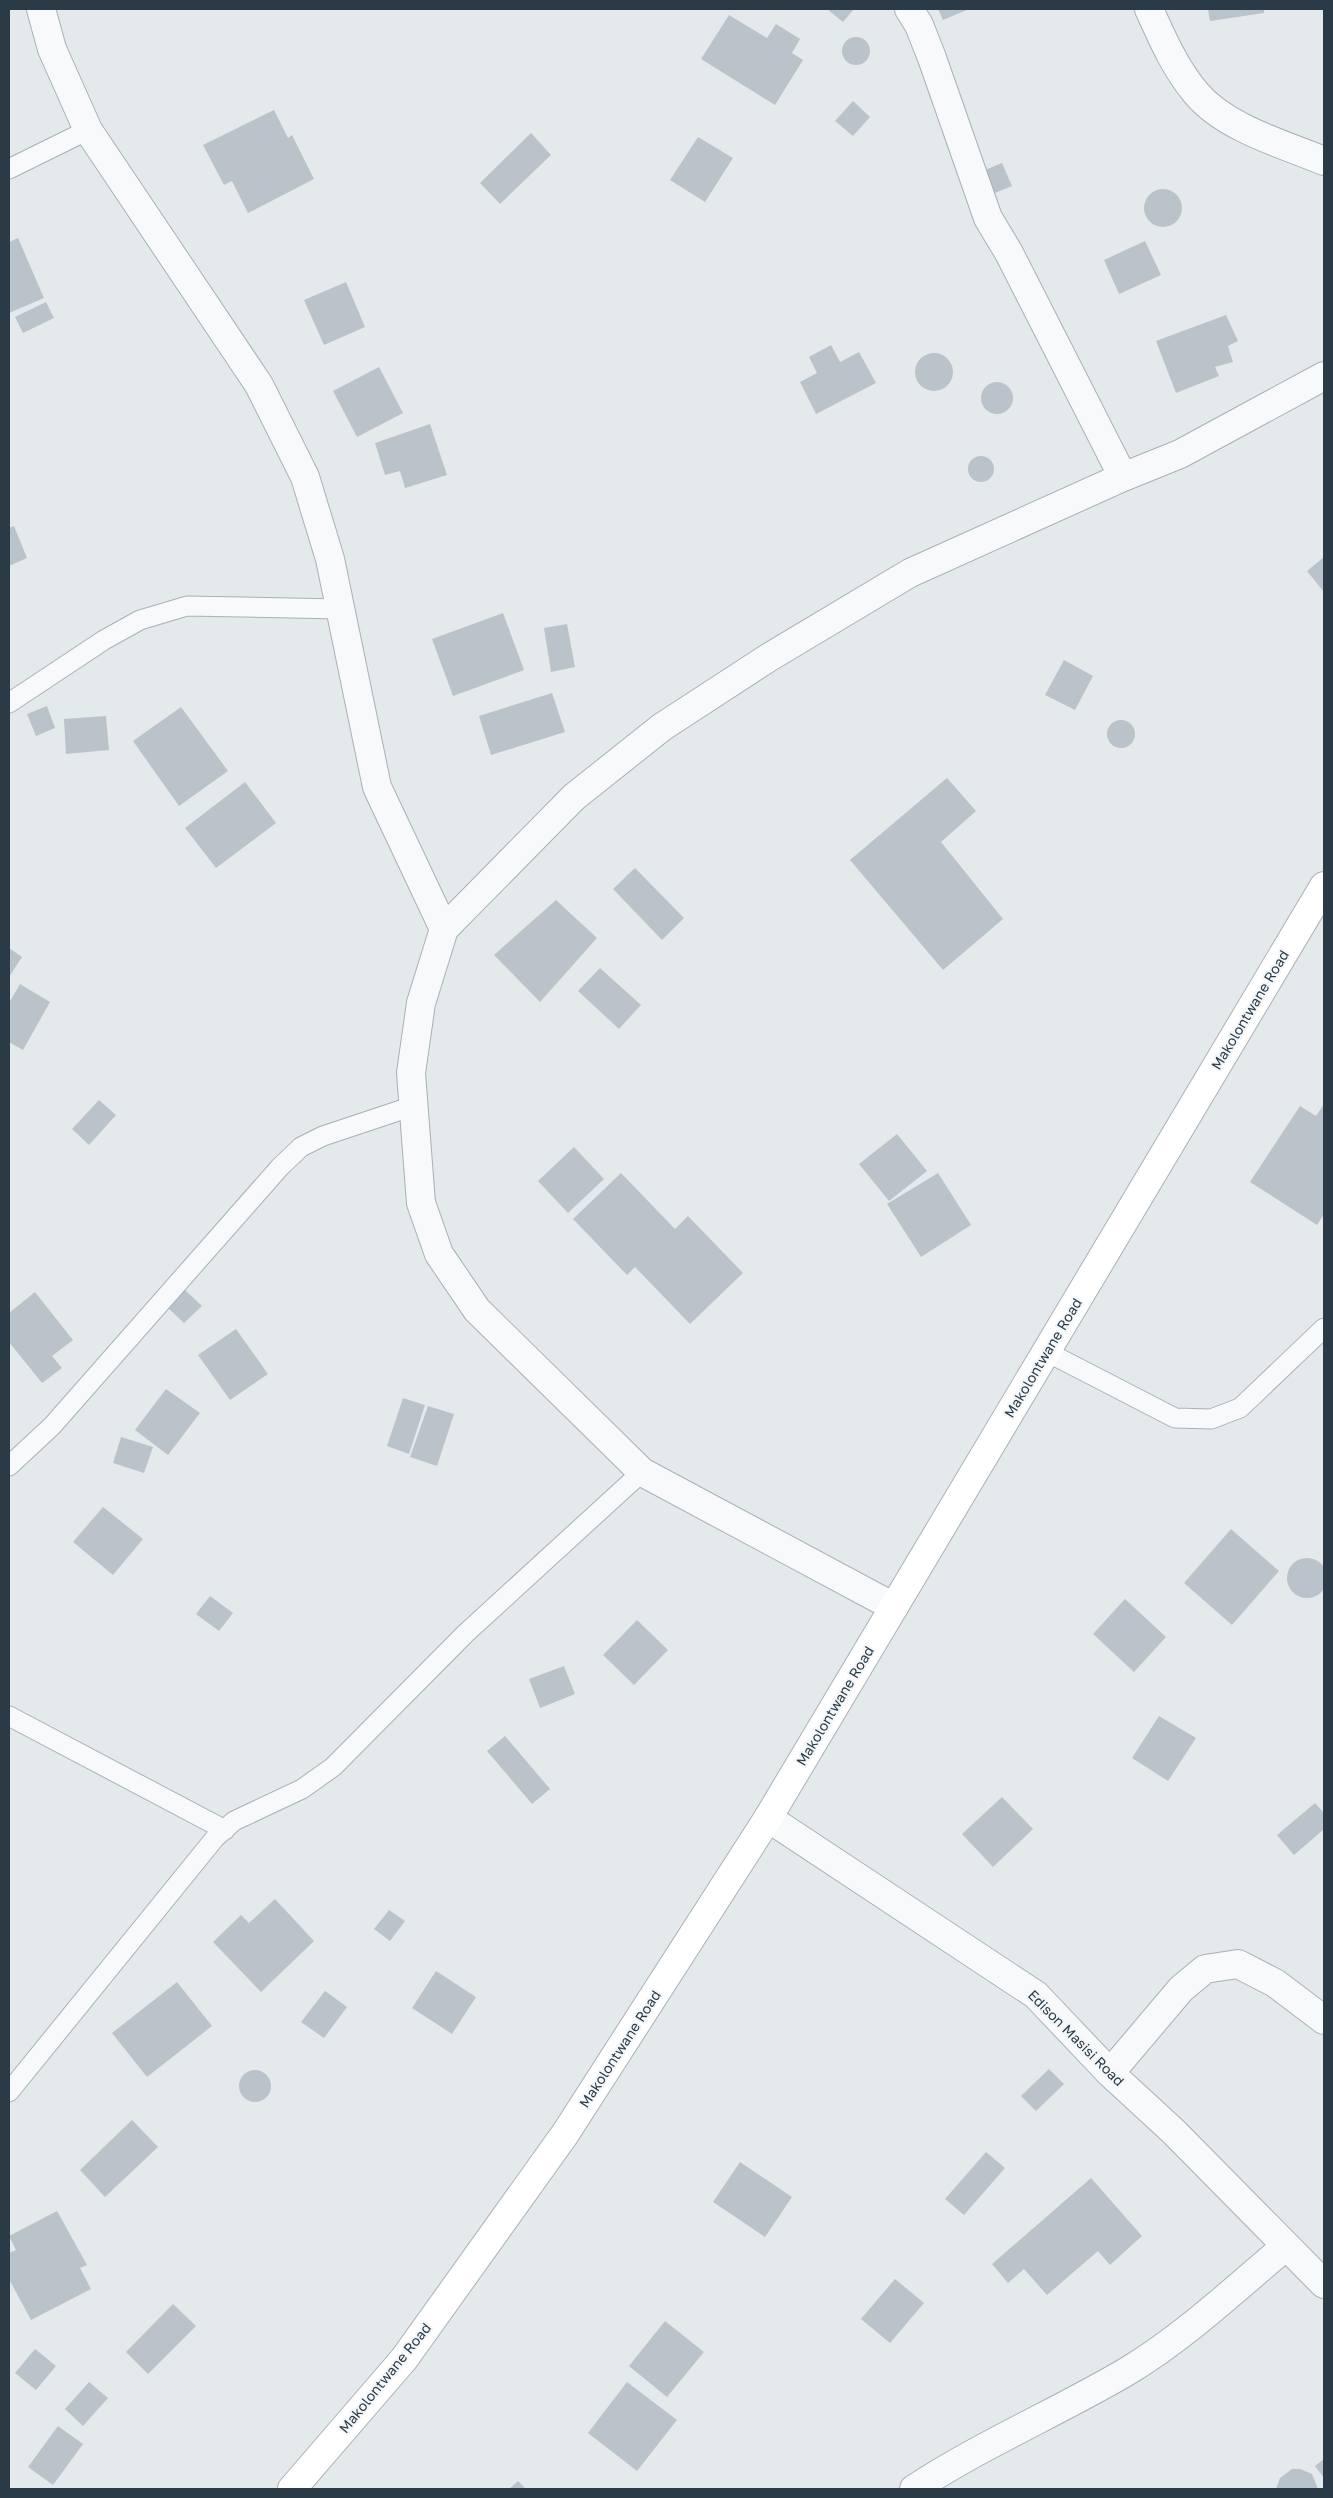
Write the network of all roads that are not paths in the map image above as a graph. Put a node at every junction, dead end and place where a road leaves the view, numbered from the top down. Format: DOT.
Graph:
graph roads {
  1 [pos="41,9"];
  2 [pos="909,9"];
  3 [pos="1149,9"];
  4 [pos="88,130"];
  5 [pos="1324,161"];
  6 [pos="9,169"];
  7 [pos="1324,376"];
  8 [pos="1123,477"];
  9 [pos="340,609"];
  10 [pos="9,703"];
  11 [pos="1324,886"];
  12 [pos="444,929"];
  13 [pos="413,1106"];
  14 [pos="1324,1328"];
  15 [pos="1047,1352"];
  16 [pos="9,1466"];
  17 [pos="642,1472"];
  18 [pos="894,1607"];
  19 [pos="9,1716"];
  20 [pos="768,1818"];
  21 [pos="225,1830"];
  22 [pos="1324,2020"];
  23 [pos="1110,2073"];
  24 [pos="9,2092"];
  25 [pos="1286,2246"];
  26 [pos="1324,2284"];
  27 [pos="292,2489"];
  28 [pos="914,2489"];
  1 -- 4 [label="street"];
  2 -- 8 [label="street"];
  3 -- 5 [label="street"];
  4 -- 6 [label="lane"];
  4 -- 9 [label="street"];
  7 -- 8 [label="street"];
  8 -- 12 [label="street"];
  9 -- 10 [label="lane"];
  9 -- 12 [label="street"];
  11 -- 15 [label="main road, Makolontwane Road"];
  12 -- 13 [label="street"];
  13 -- 16 [label="lane"];
  13 -- 17 [label="street"];
  14 -- 15 [label="lane"];
  15 -- 18 [label="main road, Makolontwane Road"];
  17 -- 18 [label="street"];
  17 -- 21 [label="lane"];
  18 -- 20 [label="main road, Makolontwane Road"];
  19 -- 21 [label="lane"];
  20 -- 23 [label="street, Edison Masisi Road"];
  20 -- 27 [label="main road, Makolontwane Road"];
  21 -- 24 [label="lane"];
  22 -- 23 [label="street"];
  23 -- 25 [label="street, Edison Masisi Road"];
  25 -- 26 [label="street, Edison Masisi Road"];
  25 -- 28 [label="street"];
}
